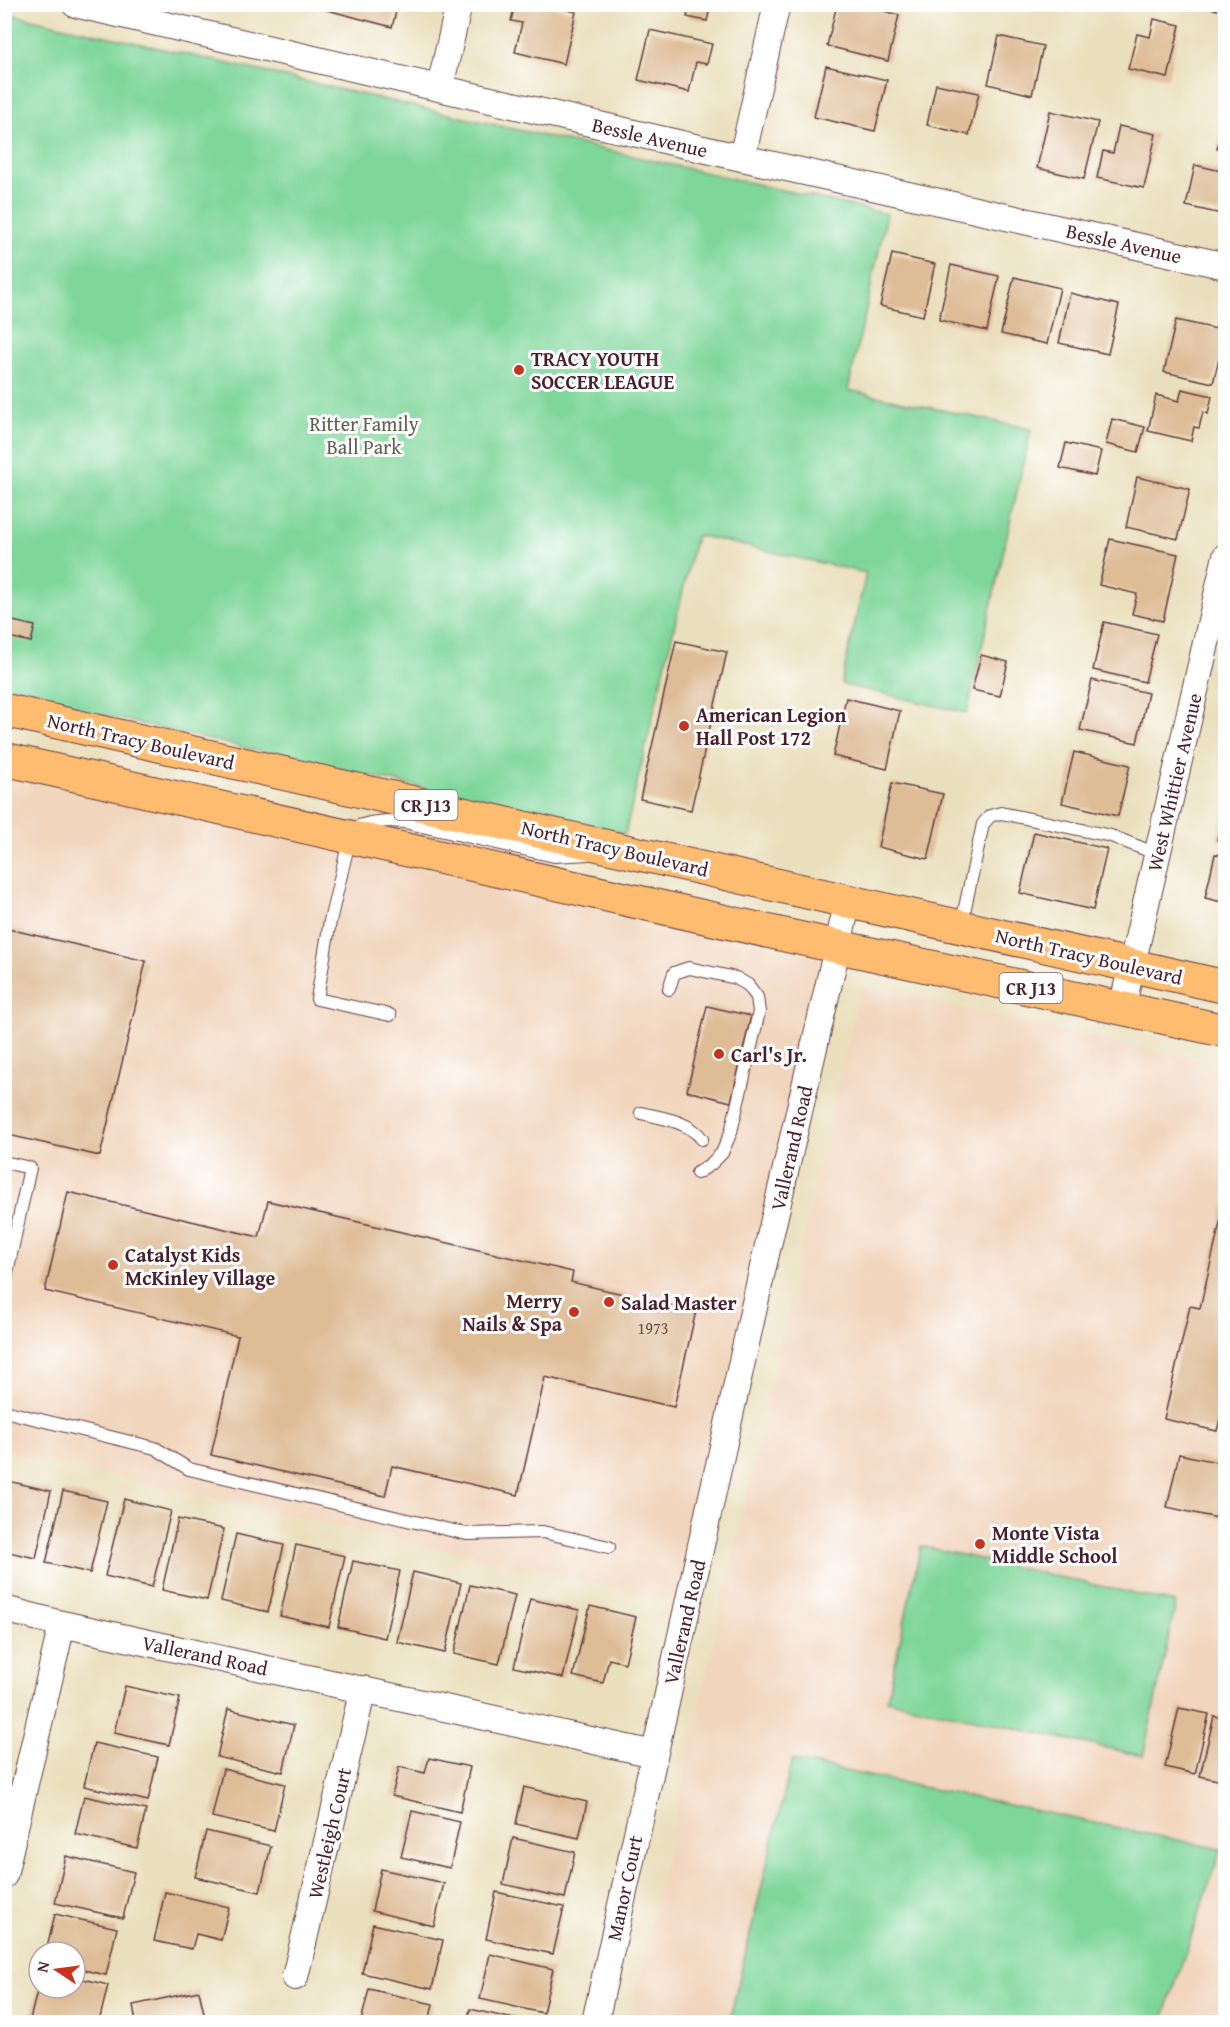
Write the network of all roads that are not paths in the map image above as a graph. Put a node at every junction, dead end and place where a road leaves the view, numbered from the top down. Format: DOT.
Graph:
graph roads {
  1 [pos="75,4"];
  2 [pos="459,4"];
  3 [pos="777,4"];
  4 [pos="135,11"];
  5 [pos="440,87"];
  6 [pos="742,158"];
  7 [pos="1226,266"];
  8 [pos="1226,556"];
  9 [pos="9,713"];
  10 [pos="4,759"];
  11 [pos="350,837"];
  12 [pos="622,850"];
  13 [pos="1157,854"];
  14 [pos="848,901"];
  15 [pos="961,927"];
  16 [pos="837,946"];
  17 [pos="1131,966"];
  18 [pos="1226,987"];
  19 [pos="669,989"];
  20 [pos="1122,1008"];
  21 [pos="390,1015"];
  22 [pos="1226,1031"];
  23 [pos="641,1113"];
  24 [pos="702,1138"];
  25 [pos="4,1162"];
  26 [pos="697,1173"];
  27 [pos="4,1286"];
  28 [pos="4,1411"];
  29 [pos="609,1547"];
  30 [pos="4,1609"];
  31 [pos="62,1624"];
  32 [pos="363,1689"];
  33 [pos="654,1754"];
  34 [pos="4,1875"];
  35 [pos="295,1977"];
  36 [pos="595,2022"];
  1 -- 4 [label="street, Bessle Avenue"];
  2 -- 5 [label="street"];
  3 -- 6 [label="street"];
  4 -- 5 [label="street, Bessle Avenue"];
  5 -- 6 [label="street, Bessle Avenue"];
  6 -- 7 [label="street, Bessle Avenue"];
  8 -- 13 [label="street, West Whittier Avenue"];
  9 -- 12 [label="main road, North Tracy Boulevard / CR J13"];
  10 -- 11 [label="main road, CR J13"];
  11 -- 12 [label="lane"];
  11 -- 16 [label="main road, CR J13"];
  11 -- 21 [label="lane"];
  12 -- 14 [label="main road, North Tracy Boulevard / CR J13"];
  13 -- 15 [label="lane"];
  13 -- 17 [label="street, West Whittier Avenue"];
  14 -- 15 [label="main road, North Tracy Boulevard / CR J13"];
  14 -- 16 [label="street, Vallerand Road"];
  15 -- 17 [label="main road, North Tracy Boulevard / CR J13"];
  16 -- 20 [label="main road, CR J13"];
  16 -- 33 [label="street, Vallerand Road"];
  17 -- 18 [label="main road, North Tracy Boulevard / CR J13"];
  17 -- 20 [label="street, West Whittier Avenue"];
  19 -- 26 [label="lane"];
  20 -- 22 [label="main road, CR J13"];
  23 -- 24 [label="lane"];
  25 -- 27 [label="lane"];
  28 -- 29 [label="lane"];
  30 -- 31 [label="street, Vallerand Road"];
  31 -- 32 [label="street, Vallerand Road"];
  31 -- 34 [label="street"];
  32 -- 33 [label="street, Vallerand Road"];
  32 -- 35 [label="street, Westleigh Court"];
  33 -- 36 [label="street, Manor Court"];
}
